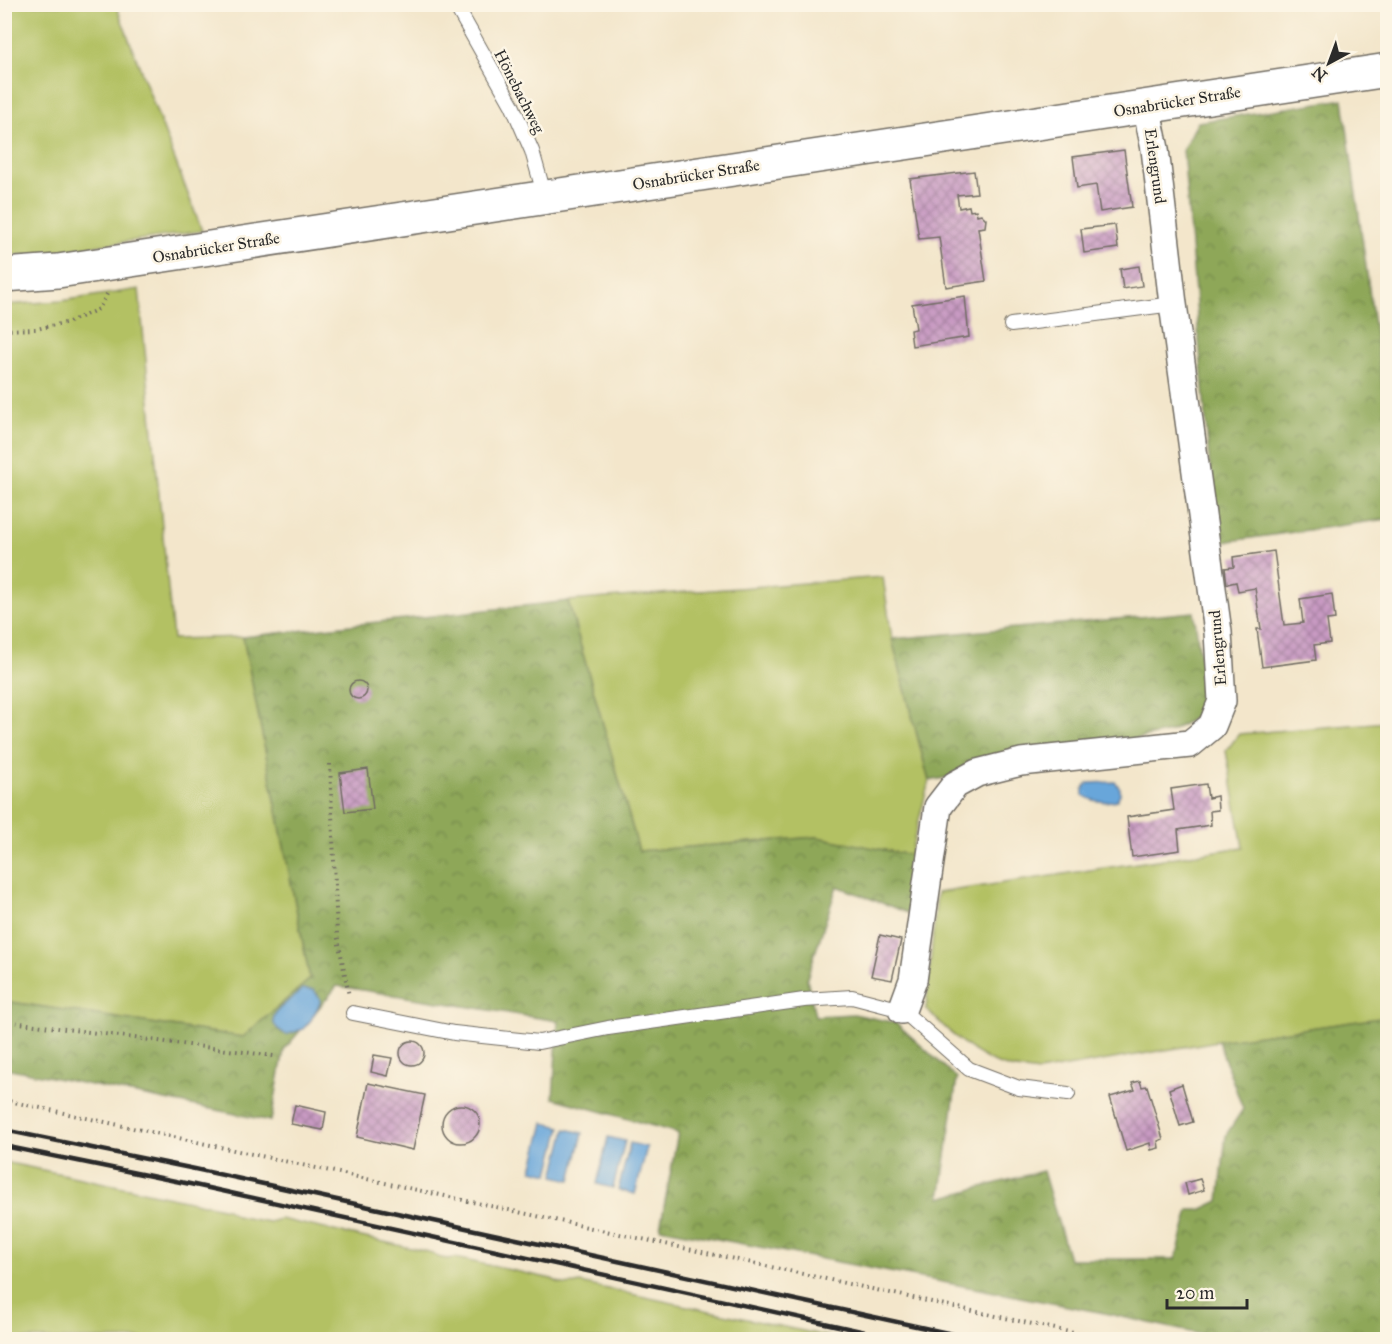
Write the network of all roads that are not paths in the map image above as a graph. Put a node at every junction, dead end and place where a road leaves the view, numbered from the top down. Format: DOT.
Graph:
graph roads {
  1 [pos="455,4"];
  2 [pos="1388,70"];
  3 [pos="1146,106"];
  4 [pos="545,197"];
  5 [pos="4,275"];
  6 [pos="1173,304"];
  7 [pos="1011,325"];
  8 [pos="902,1010"];
  9 [pos="353,1012"];
  10 [pos="1068,1094"];
  1 -- 4 [label="lane, Hönebachweg"];
  2 -- 3 [label="main road, Osnabrücker Straße"];
  3 -- 4 [label="main road, Osnabrücker Straße"];
  3 -- 6 [label="street, Erlengrund"];
  4 -- 5 [label="main road, Osnabrücker Straße"];
  6 -- 7 [label="lane"];
  6 -- 8 [label="street, Erlengrund"];
  8 -- 9 [label="lane"];
  8 -- 10 [label="lane"];
}
